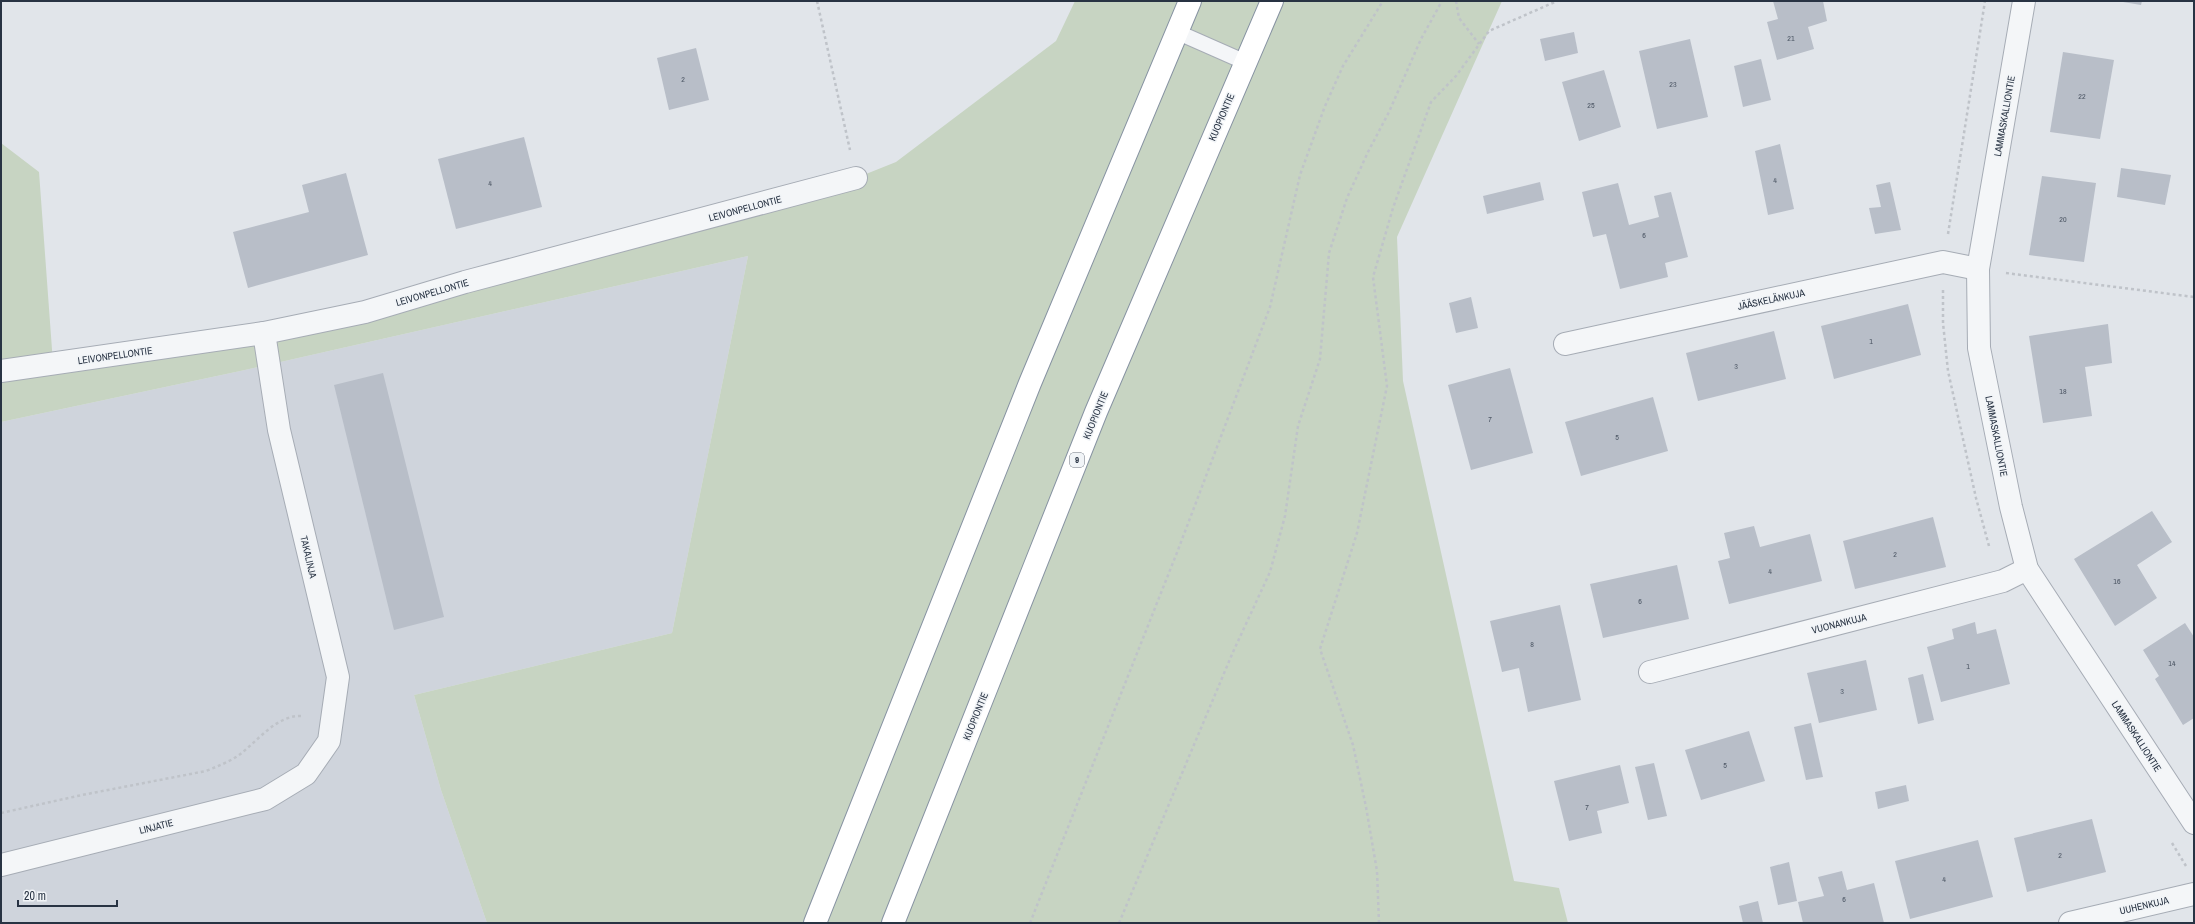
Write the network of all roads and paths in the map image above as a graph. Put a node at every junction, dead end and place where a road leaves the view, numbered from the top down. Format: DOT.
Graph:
graph roads {
  1 [pos="817,1"];
  2 [pos="1190,1"];
  3 [pos="1272,1"];
  4 [pos="1383,1"];
  5 [pos="1442,1"];
  6 [pos="1456,1"];
  7 [pos="1557,1"];
  8 [pos="2024,1"];
  9 [pos="1177,32"];
  10 [pos="1479,44"];
  11 [pos="1245,62"];
  12 [pos="856,178"];
  13 [pos="1978,269"];
  14 [pos="2194,297"];
  15 [pos="264,333"];
  16 [pos="1565,344"];
  17 [pos="1,371"];
  18 [pos="2027,569"];
  19 [pos="1650,672"];
  20 [pos="332,718"];
  21 [pos="306,774"];
  22 [pos="1,813"];
  23 [pos="2194,823"];
  24 [pos="1,865"];
  25 [pos="2194,894"];
  26 [pos="815,923"];
  27 [pos="893,923"];
  28 [pos="1030,923"];
  29 [pos="1119,923"];
  30 [pos="1379,923"];
  31 [pos="2070,923"];
  1 -- 12 [label="path"];
  2 -- 9 [label="highway"];
  3 -- 11 [label="highway, KUOPIONTIE / 9"];
  4 -- 28 [label="path"];
  5 -- 29 [label="path"];
  6 -- 10 [label="path"];
  7 -- 10 [label="path"];
  8 -- 13 [label="street, LAMMASKALLIONTIE"];
  9 -- 11 [label="lane"];
  9 -- 26 [label="highway"];
  10 -- 30 [label="path"];
  11 -- 27 [label="highway, KUOPIONTIE / 9"];
  12 -- 15 [label="street, LEIVONPELLONTIE"];
  13 -- 14 [label="path"];
  13 -- 16 [label="street, JÄÄSKELÄNKUJA"];
  13 -- 18 [label="street, LAMMASKALLIONTIE"];
  15 -- 17 [label="street, LEIVONPELLONTIE"];
  15 -- 20 [label="street, TAKALINJA"];
  18 -- 19 [label="street, VUONANKUJA"];
  18 -- 23 [label="street, LAMMASKALLIONTIE"];
  20 -- 21 [label="street, TAKALINJA"];
  20 -- 22 [label="path"];
  21 -- 24 [label="street, LINJATIE"];
  25 -- 31 [label="street, UUHENKUJA"];
}
